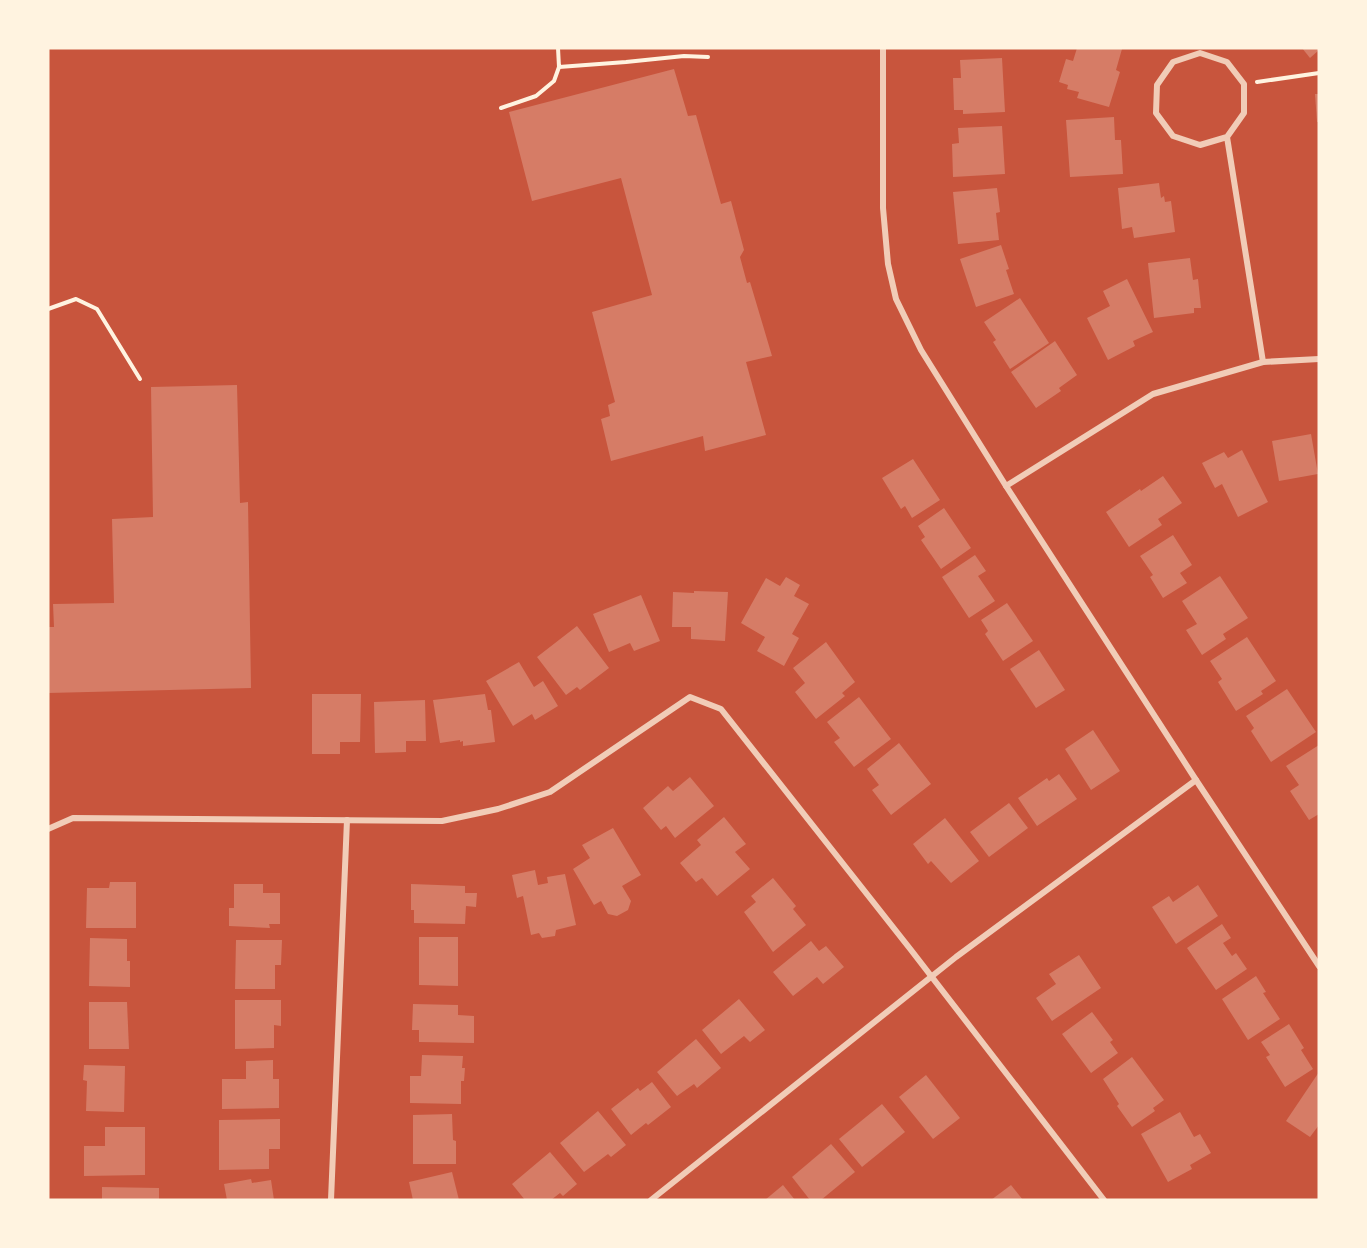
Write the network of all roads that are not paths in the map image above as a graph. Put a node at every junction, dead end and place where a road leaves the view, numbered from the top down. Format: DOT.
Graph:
graph roads {
  1 [pos="883,48"];
  2 [pos="1227,136"];
  3 [pos="1319,359"];
  4 [pos="1263,362"];
  5 [pos="1006,486"];
  6 [pos="1196,780"];
  7 [pos="347,820"];
  8 [pos="48,829"];
  9 [pos="1319,966"];
  10 [pos="932,976"];
  11 [pos="331,1200"];
  12 [pos="651,1200"];
  13 [pos="1104,1200"];
  1 -- 5 [label="street"];
  2 -- 2 [label="street"];
  2 -- 4 [label="street"];
  3 -- 4 [label="street"];
  4 -- 5 [label="street"];
  5 -- 6 [label="street"];
  6 -- 9 [label="street"];
  6 -- 10 [label="street"];
  7 -- 8 [label="street"];
  7 -- 10 [label="street"];
  7 -- 11 [label="street"];
  10 -- 12 [label="street"];
  10 -- 13 [label="street"];
}
